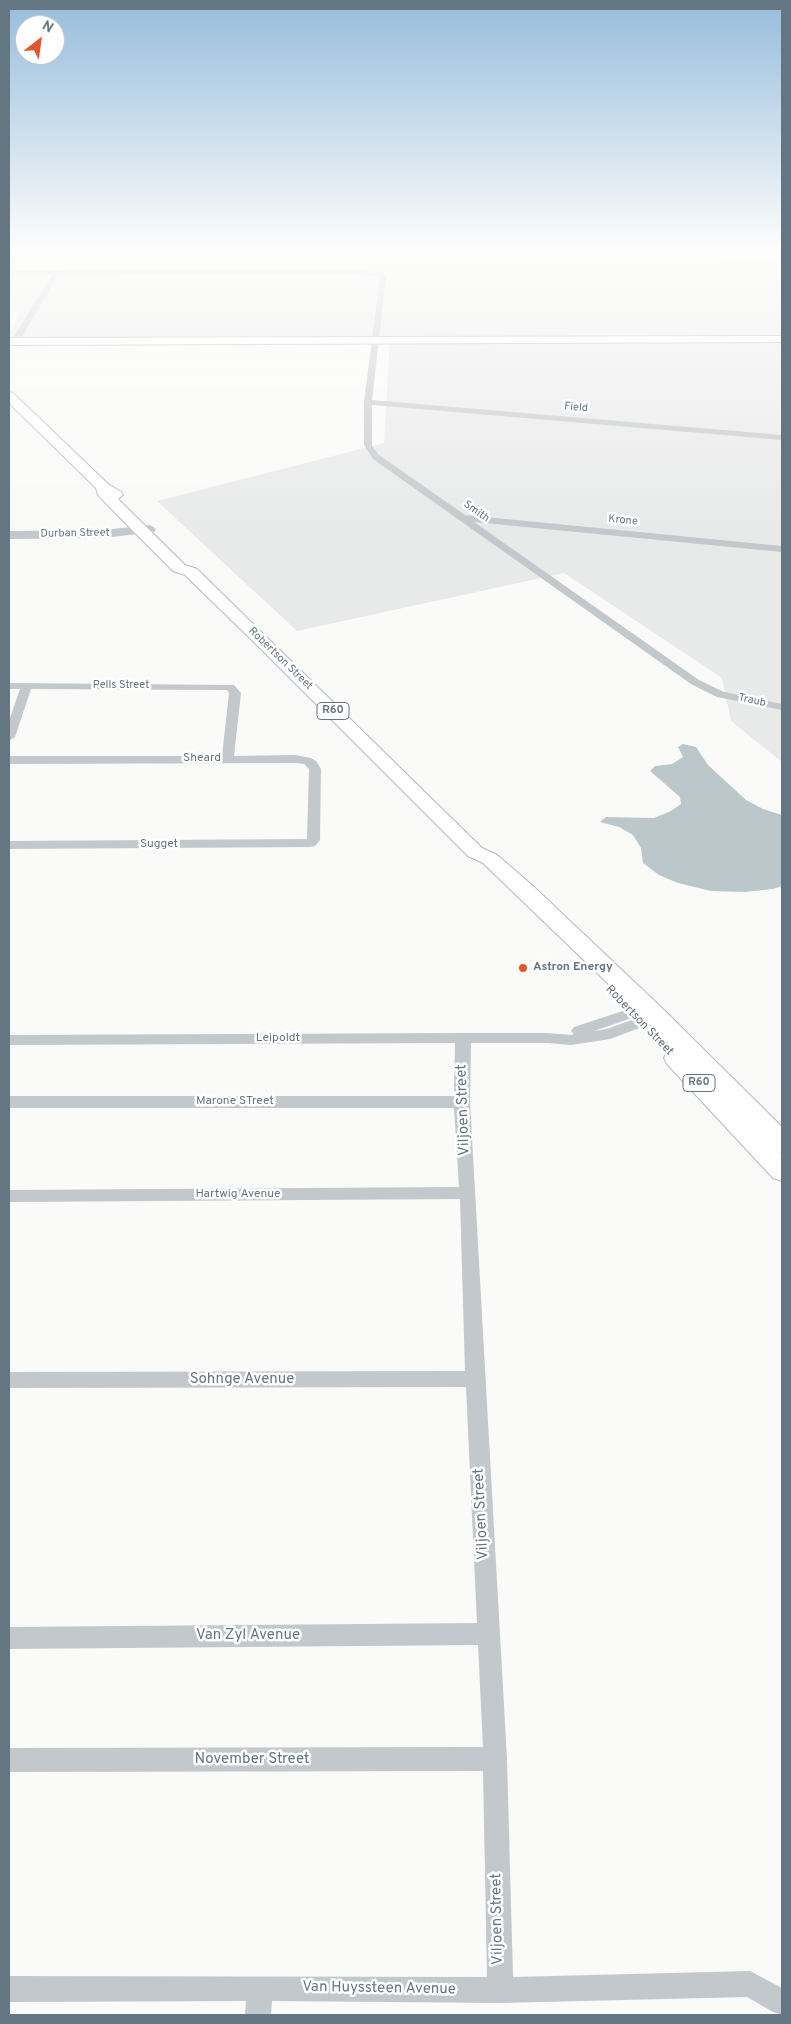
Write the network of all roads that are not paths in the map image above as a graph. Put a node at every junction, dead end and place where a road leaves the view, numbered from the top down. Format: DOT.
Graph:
graph roads {
  1 [pos="376,341"];
  2 [pos="9,396"];
  3 [pos="368,402"];
  4 [pos="782,437"];
  5 [pos="462,518"];
  6 [pos="145,530"];
  7 [pos="9,535"];
  8 [pos="782,550"];
  9 [pos="9,686"];
  10 [pos="27,686"];
  11 [pos="721,695"];
  12 [pos="782,707"];
  13 [pos="9,737"];
  14 [pos="228,759"];
  15 [pos="9,760"];
  16 [pos="310,843"];
  17 [pos="9,845"];
  18 [pos="644,1015"];
  19 [pos="463,1038"];
  20 [pos="9,1040"];
  21 [pos="9,1102"];
  22 [pos="462,1102"];
  23 [pos="782,1143"];
  24 [pos="782,1171"];
  25 [pos="468,1193"];
  26 [pos="9,1196"];
  27 [pos="475,1379"];
  28 [pos="9,1380"];
  29 [pos="488,1634"];
  30 [pos="9,1638"];
  31 [pos="495,1759"];
  32 [pos="9,1760"];
  33 [pos="260,1988"];
  34 [pos="9,1989"];
  35 [pos="500,1990"];
  36 [pos="782,2003"];
  37 [pos="258,2015"];
  1 -- 3 [label="street, Smith"];
  2 -- 6 [label="main road, Robertson Street / R60"];
  3 -- 4 [label="street, Field"];
  3 -- 5 [label="street, Smith"];
  5 -- 8 [label="street, Krone"];
  5 -- 11 [label="street, Smith"];
  6 -- 7 [label="street, Durban Street"];
  6 -- 18 [label="main road, Robertson Street / R60"];
  9 -- 10 [label="street, Pells Street"];
  10 -- 13 [label="street"];
  10 -- 14 [label="street, Pells Street"];
  11 -- 12 [label="street, Traub"];
  14 -- 15 [label="street, Sheard"];
  14 -- 16 [label="street, Sheard"];
  16 -- 17 [label="street, Sugget"];
  18 -- 19 [label="street, Leipoldt"];
  18 -- 23 [label="main road, Robertson Street / R60"];
  18 -- 24 [label="main road, Robertson Street / R60"];
  19 -- 20 [label="street, Leipoldt"];
  19 -- 22 [label="street, Viljoen Street"];
  21 -- 22 [label="street, Marone STreet"];
  22 -- 25 [label="street, Viljoen Street"];
  25 -- 26 [label="street, Hartwig Avenue"];
  25 -- 27 [label="street, Viljoen Street"];
  27 -- 28 [label="street, Sohnge Avenue"];
  27 -- 29 [label="street, Viljoen Street"];
  29 -- 30 [label="street, Van Zyl Avenue"];
  29 -- 31 [label="street, Viljoen Street"];
  31 -- 32 [label="street, November Street"];
  31 -- 35 [label="street, Viljoen Street"];
  33 -- 34 [label="street, Van Huyssteen Avenue"];
  33 -- 35 [label="street, Van Huyssteen Avenue"];
  33 -- 37 [label="street"];
  35 -- 36 [label="street, Van Huyssteen Avenue"];
}
